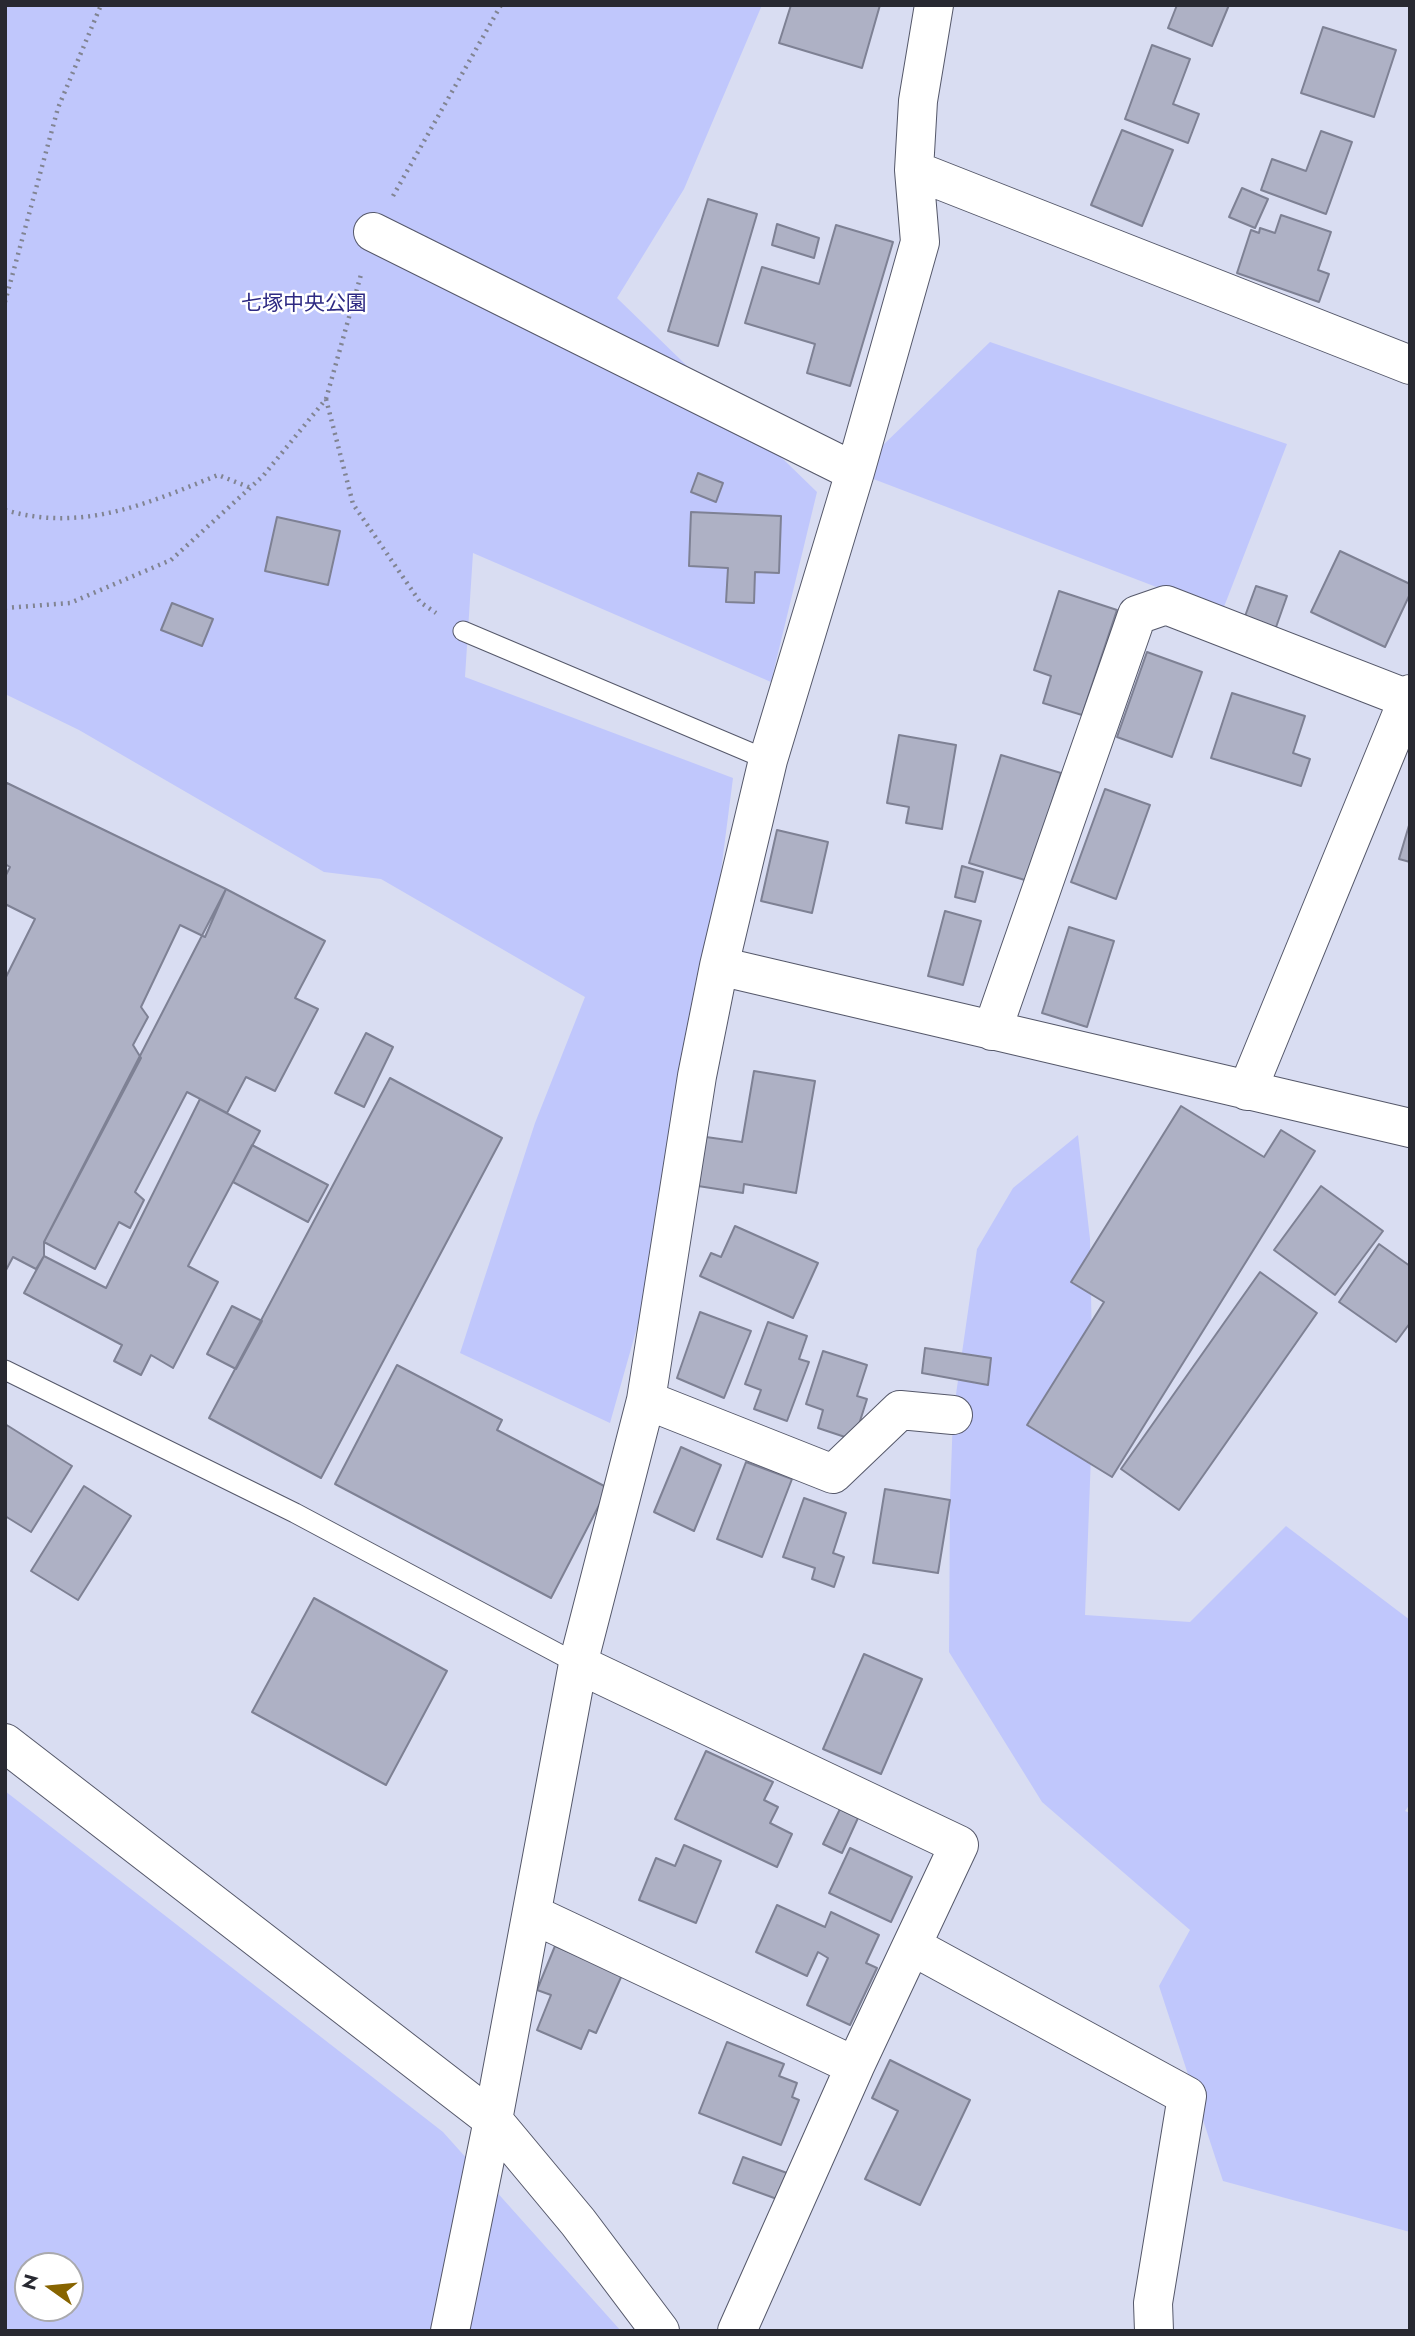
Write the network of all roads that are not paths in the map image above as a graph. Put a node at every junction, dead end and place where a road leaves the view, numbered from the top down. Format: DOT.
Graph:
graph roads {
  1 [pos="934,5"];
  2 [pos="914,170"];
  3 [pos="373,232"];
  4 [pos="1410,365"];
  5 [pos="855,472"];
  6 [pos="463,631"];
  7 [pos="1409,696"];
  8 [pos="768,760"];
  9 [pos="719,966"];
  10 [pos="992,1031"];
  11 [pos="1247,1091"];
  12 [pos="1410,1128"];
  13 [pos="5,1370"];
  14 [pos="646,1400"];
  15 [pos="953,1415"];
  16 [pos="578,1664"];
  17 [pos="5,1744"];
  18 [pos="532,1914"];
  19 [pos="912,1946"];
  20 [pos="855,2066"];
  21 [pos="493,2120"];
  22 [pos="450,2331"];
  23 [pos="660,2331"];
  24 [pos="737,2331"];
  25 [pos="1154,2331"];
  1 -- 2 [label="street"];
  2 -- 4 [label="street"];
  2 -- 5 [label="street"];
  3 -- 5 [label="street"];
  5 -- 8 [label="street"];
  6 -- 8 [label="lane"];
  7 -- 10 [label="street"];
  7 -- 11 [label="street"];
  8 -- 9 [label="street"];
  9 -- 10 [label="street"];
  9 -- 14 [label="street"];
  10 -- 11 [label="street"];
  11 -- 12 [label="street"];
  13 -- 16 [label="lane"];
  14 -- 15 [label="street"];
  14 -- 16 [label="street"];
  16 -- 18 [label="street"];
  16 -- 19 [label="street"];
  17 -- 21 [label="street"];
  18 -- 20 [label="street"];
  18 -- 21 [label="street"];
  19 -- 20 [label="street"];
  19 -- 25 [label="street"];
  20 -- 24 [label="street"];
  21 -- 22 [label="street"];
  21 -- 23 [label="street"];
}
